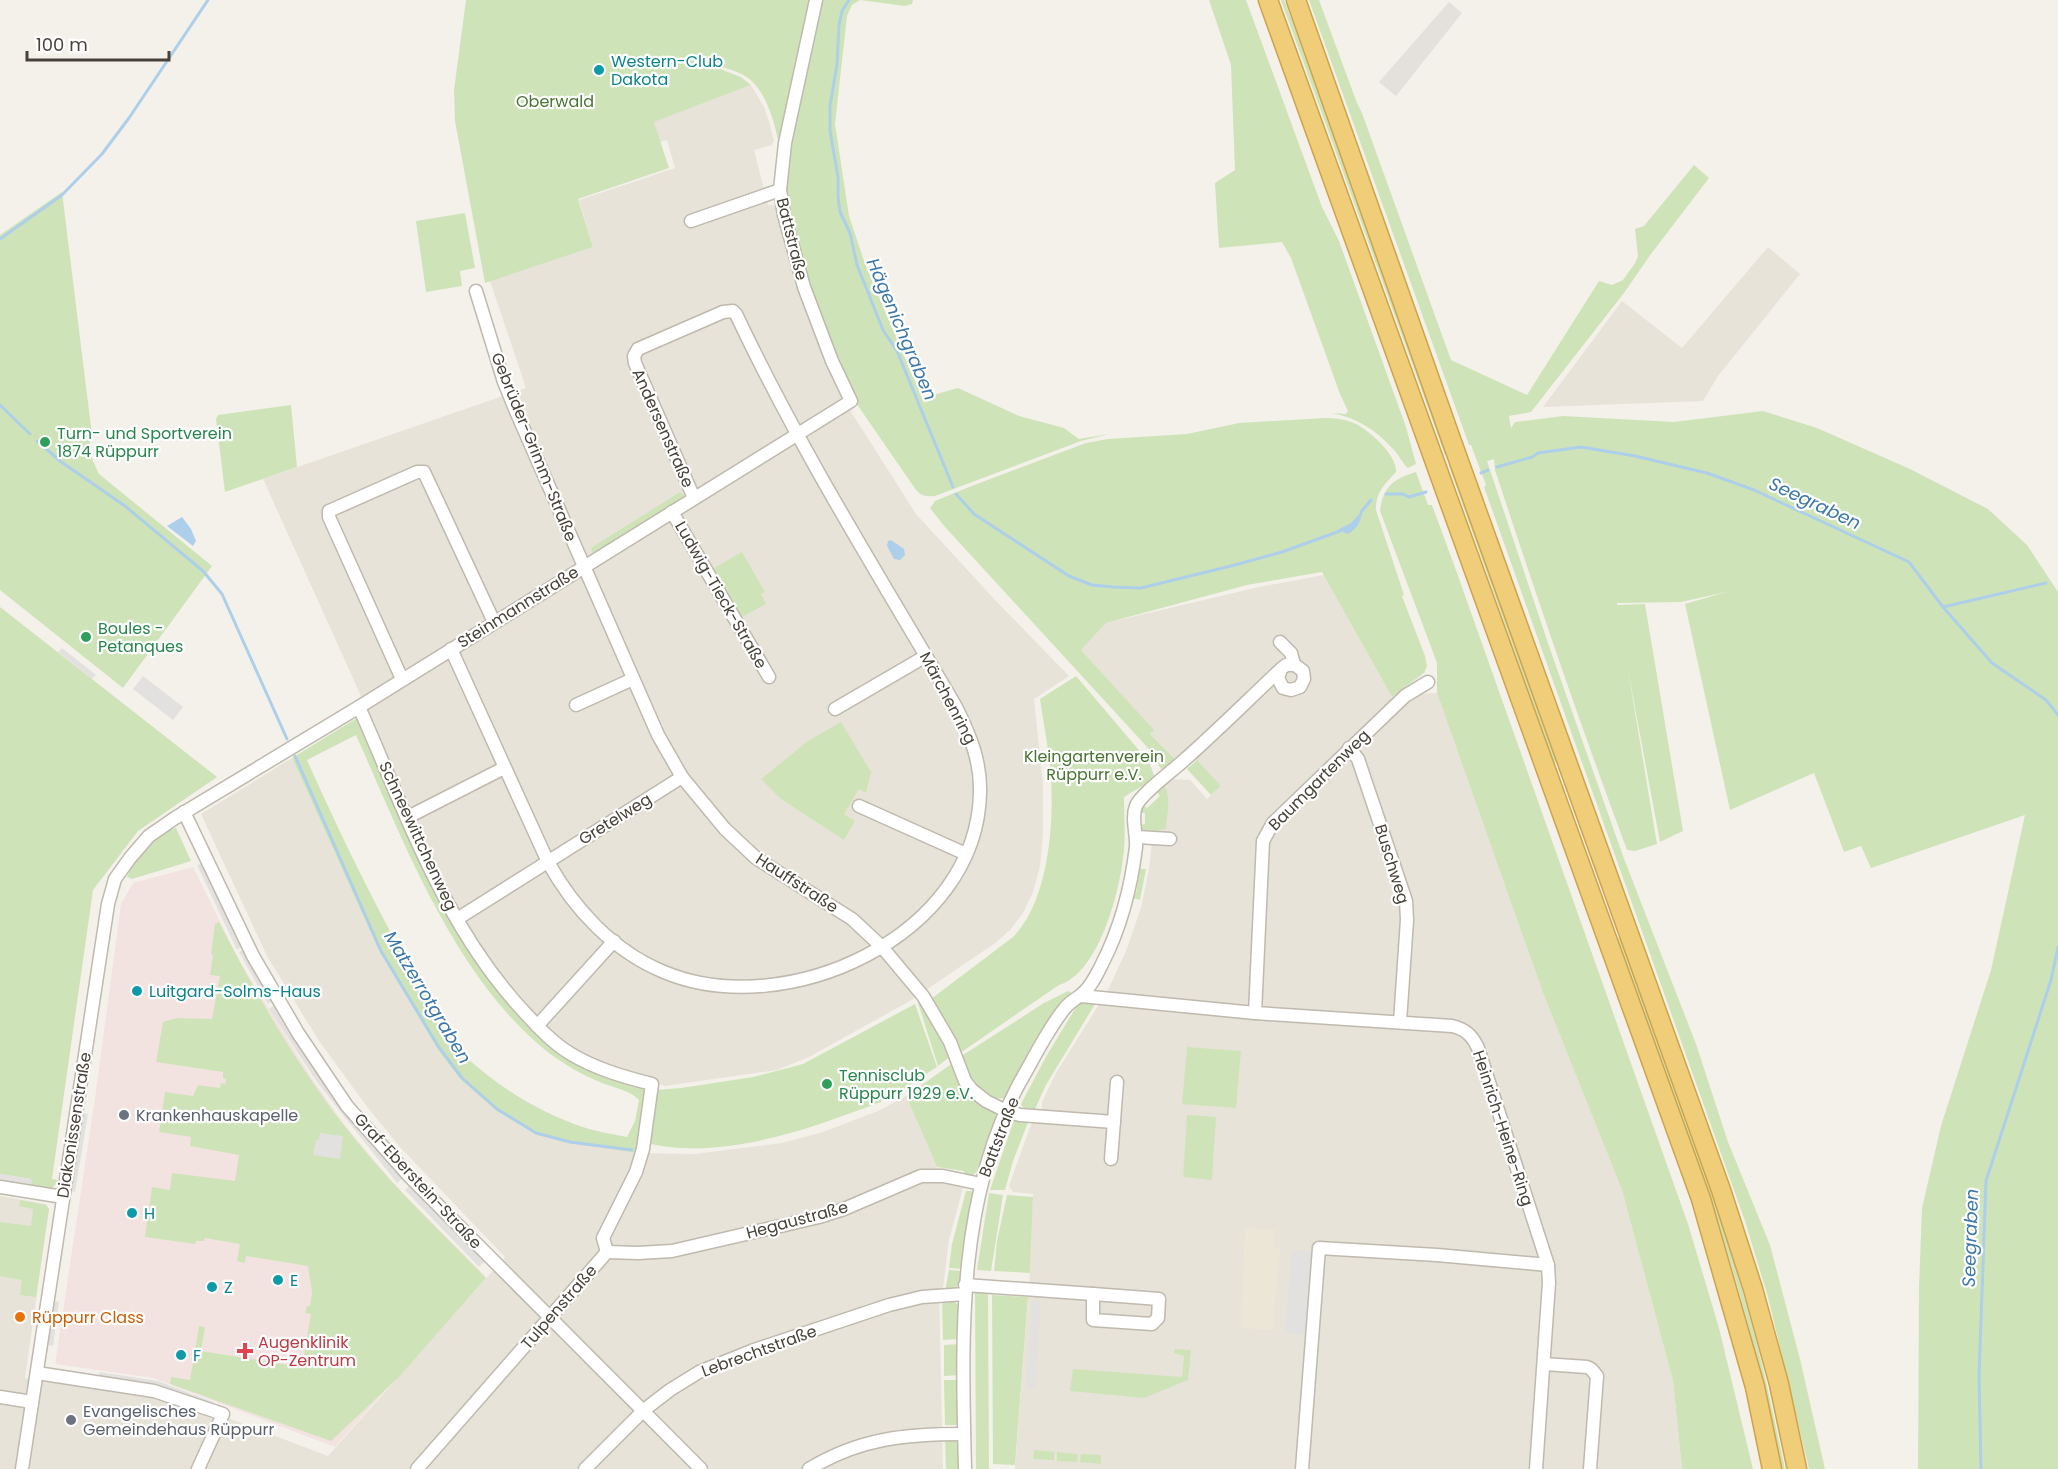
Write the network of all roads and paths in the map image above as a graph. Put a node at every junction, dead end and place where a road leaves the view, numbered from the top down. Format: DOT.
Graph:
graph roads {
  1 [pos="816,0"];
  2 [pos="1268,0"];
  3 [pos="1296,0"];
  4 [pos="780,190"];
  5 [pos="691,221"];
  6 [pos="476,291"];
  7 [pos="851,401"];
  8 [pos="796,435"];
  9 [pos="694,498"];
  10 [pos="672,512"];
  11 [pos="584,567"];
  12 [pos="494,622"];
  13 [pos="1280,642"];
  14 [pos="451,649"];
  15 [pos="927,656"];
  16 [pos="1294,664"];
  17 [pos="1281,669"];
  18 [pos="770,677"];
  19 [pos="633,679"];
  20 [pos="402,680"];
  21 [pos="1428,682"];
  22 [pos="576,705"];
  23 [pos="360,707"];
  24 [pos="835,709"];
  25 [pos="1349,748"];
  26 [pos="504,768"];
  27 [pos="682,777"];
  28 [pos="859,806"];
  29 [pos="184,812"];
  30 [pos="408,817"];
  31 [pos="1137,837"];
  32 [pos="1170,838"];
  33 [pos="966,854"];
  34 [pos="548,862"];
  35 [pos="457,919"];
  36 [pos="614,941"];
  37 [pos="882,947"];
  38 [pos="1081,996"];
  39 [pos="1255,1013"];
  40 [pos="1400,1022"];
  41 [pos="537,1026"];
  42 [pos="1117,1082"];
  43 [pos="652,1084"];
  44 [pos="1006,1111"];
  45 [pos="1114,1122"];
  46 [pos="1111,1159"];
  47 [pos="981,1184"];
  48 [pos="0,1187"];
  49 [pos="63,1197"];
  50 [pos="607,1252"];
  51 [pos="1548,1265"];
  52 [pos="965,1290"];
  53 [pos="1093,1294"];
  54 [pos="550,1318"];
  55 [pos="1544,1364"];
  56 [pos="37,1373"];
  57 [pos="0,1397"];
  58 [pos="32,1402"];
  59 [pos="644,1410"];
  60 [pos="964,1434"];
  61 [pos="22,1469"];
  62 [pos="198,1469"];
  63 [pos="417,1469"];
  64 [pos="585,1469"];
  65 [pos="701,1469"];
  66 [pos="809,1469"];
  67 [pos="965,1469"];
  68 [pos="1302,1469"];
  69 [pos="1536,1469"];
  70 [pos="1590,1469"];
  71 [pos="1773,1469"];
  72 [pos="1797,1469"];
  1 -- 4 [label="street, Battstraße"];
  2 -- 71 [label="highway"];
  3 -- 72 [label="highway"];
  4 -- 5 [label="street"];
  4 -- 7 [label="street, Battstraße"];
  6 -- 11 [label="street, Gebrüder-Grimm-Straße"];
  7 -- 8 [label="street, Steinmannstraße"];
  8 -- 9 [label="street, Steinmannstraße"];
  8 -- 9 [label="street, Andersenstraße"];
  8 -- 15 [label="street, Märchenring"];
  9 -- 10 [label="street, Steinmannstraße"];
  10 -- 11 [label="street, Steinmannstraße"];
  10 -- 18 [label="street, Ludwig-Tieck-Straße"];
  11 -- 12 [label="street, Steinmannstraße"];
  11 -- 19 [label="street, Hauffstraße"];
  12 -- 14 [label="street, Steinmannstraße"];
  12 -- 20 [label="street"];
  13 -- 16 [label="street"];
  14 -- 20 [label="street, Steinmannstraße"];
  14 -- 26 [label="street, Märchenring"];
  15 -- 24 [label="street"];
  15 -- 33 [label="street, Märchenring"];
  16 -- 17 [label="street"];
  16 -- 17 [label="street"];
  17 -- 31 [label="street, Battstraße"];
  19 -- 22 [label="street"];
  19 -- 27 [label="street, Hauffstraße"];
  20 -- 23 [label="street, Steinmannstraße"];
  21 -- 25 [label="street, Baumgartenweg"];
  23 -- 29 [label="street, Steinmannstraße"];
  23 -- 30 [label="street, Schneewittchenweg"];
  25 -- 39 [label="street, Baumgartenweg"];
  25 -- 40 [label="street, Buschweg"];
  26 -- 30 [label="street"];
  26 -- 34 [label="street, Märchenring"];
  27 -- 34 [label="street, Gretelweg"];
  27 -- 37 [label="street, Hauffstraße"];
  28 -- 33 [label="street"];
  29 -- 49 [label="street, Diakonissenstraße"];
  29 -- 54 [label="street, Graf-Eberstein-Straße"];
  30 -- 35 [label="street, Schneewittchenweg"];
  31 -- 32 [label="street"];
  31 -- 38 [label="street, Battstraße"];
  33 -- 37 [label="street, Märchenring"];
  34 -- 35 [label="street, Gretelweg"];
  34 -- 36 [label="street, Märchenring"];
  35 -- 41 [label="street, Schneewittchenweg"];
  36 -- 37 [label="street, Märchenring"];
  36 -- 41 [label="street"];
  37 -- 44 [label="street, Hauffstraße"];
  38 -- 39 [label="street, Heinrich-Heine-Ring"];
  38 -- 44 [label="street, Battstraße"];
  39 -- 40 [label="street, Heinrich-Heine-Ring"];
  40 -- 51 [label="street, Heinrich-Heine-Ring"];
  41 -- 43 [label="street, Schneewittchenweg"];
  42 -- 45 [label="street"];
  43 -- 50 [label="street, Tulpenstraße"];
  44 -- 45 [label="street, Hauffstraße"];
  44 -- 47 [label="street, Battstraße"];
  45 -- 46 [label="street"];
  47 -- 50 [label="street, Hegaustraße"];
  47 -- 52 [label="street, Battstraße"];
  48 -- 49 [label="street"];
  49 -- 56 [label="street, Diakonissenstraße"];
  50 -- 54 [label="street, Tulpenstraße"];
  51 -- 55 [label="street, Heinrich-Heine-Ring"];
  51 -- 68 [label="street"];
  52 -- 53 [label="street, Lebrechtstraße"];
  52 -- 59 [label="street, Lebrechtstraße"];
  52 -- 60 [label="street, Battstraße"];
  53 -- 53 [label="street, Lebrechtstraße"];
  54 -- 59 [label="street, Graf-Eberstein-Straße"];
  54 -- 63 [label="street, Tulpenstraße"];
  55 -- 69 [label="street, Heinrich-Heine-Ring"];
  55 -- 70 [label="street"];
  56 -- 58 [label="street, Diakonissenstraße"];
  56 -- 62 [label="street"];
  57 -- 58 [label="street"];
  58 -- 61 [label="street, Diakonissenstraße"];
  59 -- 64 [label="street, Lebrechtstraße"];
  59 -- 65 [label="street, Graf-Eberstein-Straße"];
  60 -- 66 [label="street"];
  60 -- 67 [label="street, Battstraße"];
}
